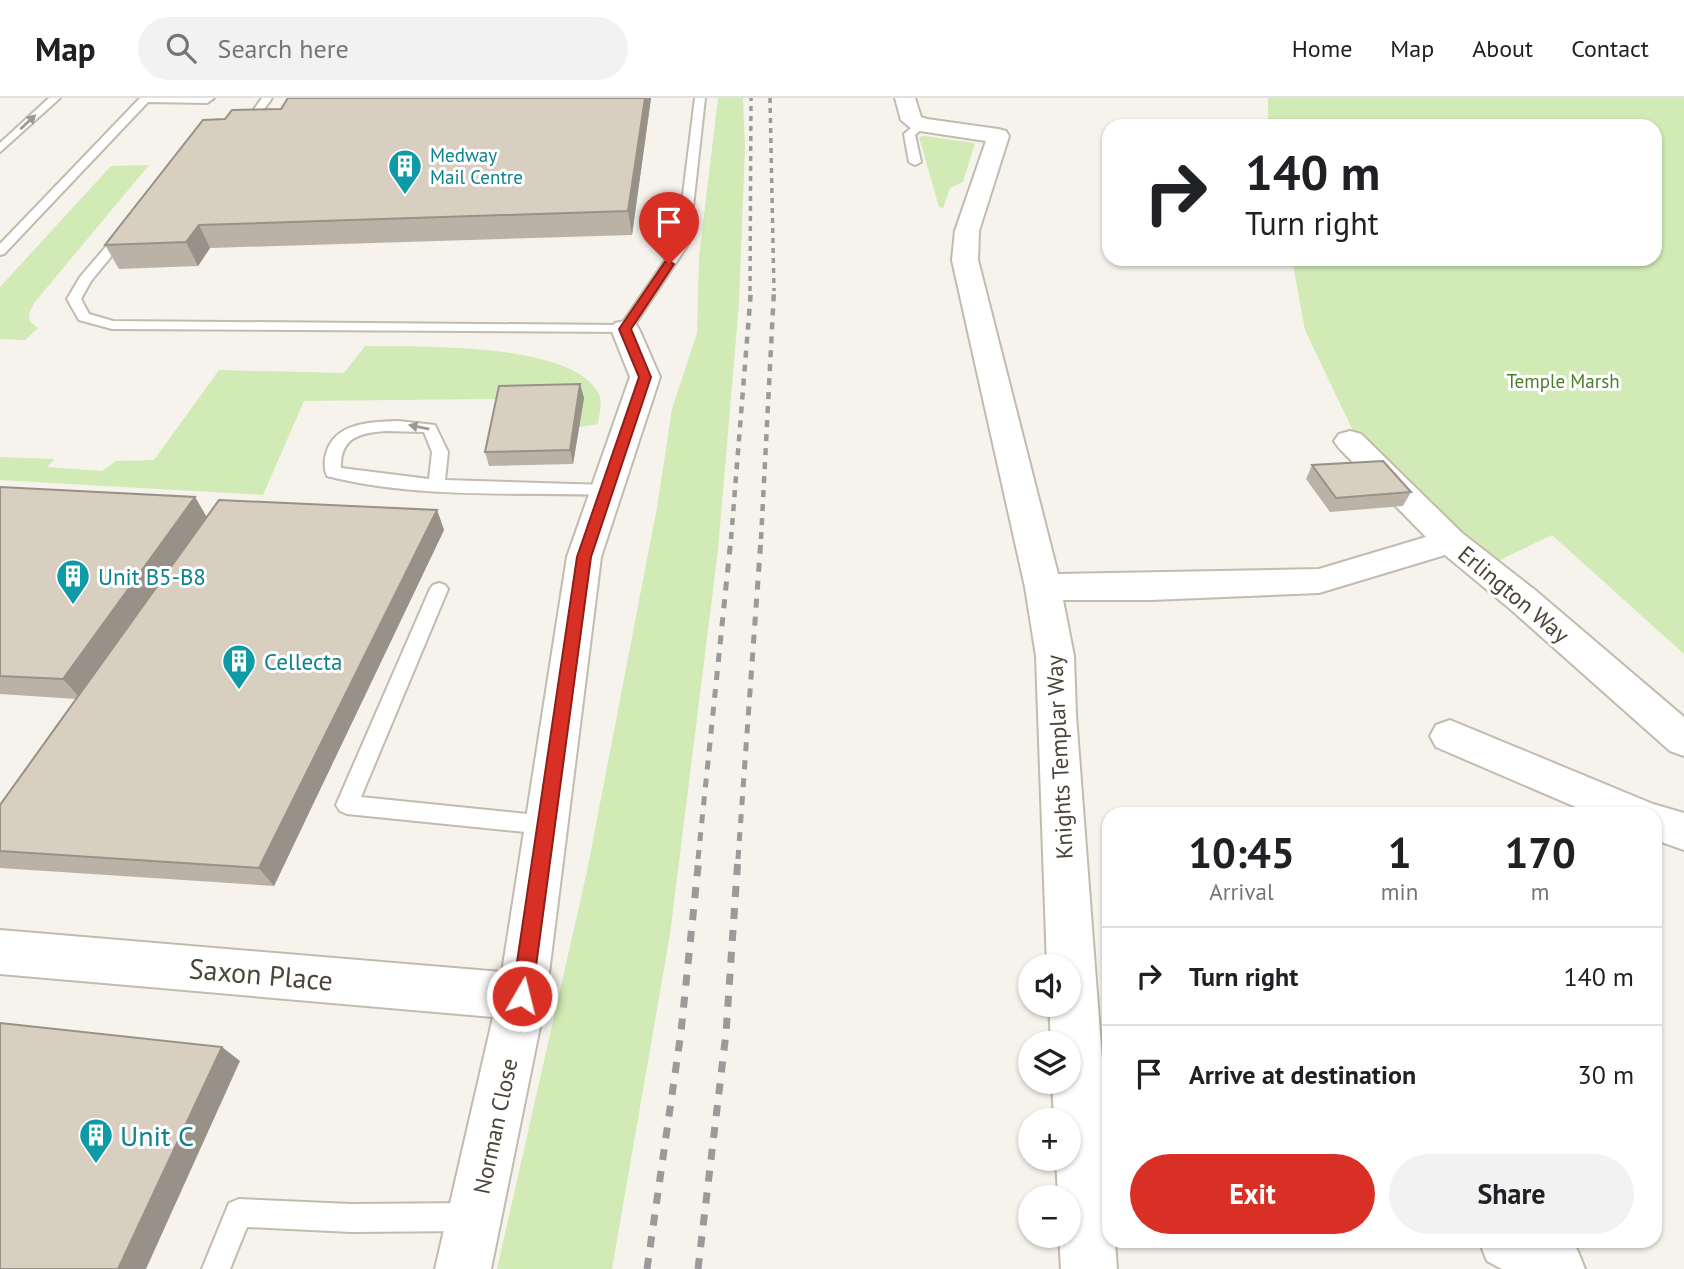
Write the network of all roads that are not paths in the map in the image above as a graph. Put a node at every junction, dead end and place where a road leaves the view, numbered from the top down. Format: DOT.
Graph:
graph roads {
  1 [pos="55,98"];
  2 [pos="209,98"];
  3 [pos="267,98"];
  4 [pos="700,98"];
  5 [pos="905,98"];
  6 [pos="145,99"];
  7 [pos="921,125"];
  8 [pos="221,132"];
  9 [pos="1,148"];
  10 [pos="915,162"];
  11 [pos="136,218"];
  12 [pos="0,251"];
  13 [pos="625,329"];
  14 [pos="1350,441"];
  15 [pos="437,483"];
  16 [pos="607,489"];
  17 [pos="1450,541"];
  18 [pos="1043,587"];
  19 [pos="439,589"];
  20 [pos="1450,736"];
  21 [pos="1684,740"];
  22 [pos="1620,807"];
  23 [pos="1662,823"];
  24 [pos="546,825"];
  25 [pos="1684,832"];
  26 [pos="0,951"];
  27 [pos="522,996"];
  28 [pos="1096,1168"];
  29 [pos="476,1217"];
  30 [pos="1520,1248"];
  31 [pos="216,1269"];
  32 [pos="463,1269"];
  33 [pos="1089,1269"];
  34 [pos="1557,1269"];
  9 -- 1 [label="lane, one-way"];
  2 -- 6 [label="lane"];
  3 -- 8 [label="lane"];
  4 -- 13 [label="lane"];
  5 -- 7 [label="street"];
  6 -- 12 [label="lane"];
  7 -- 10 [label="lane"];
  7 -- 18 [label="street, Knights Templar Way"];
  11 -- 13 [label="lane"];
  13 -- 16 [label="street, Norman Close"];
  14 -- 17 [label="street, Erlington Way"];
  15 -- 15 [label="lane, one-way"];
  15 -- 16 [label="lane"];
  16 -- 24 [label="street, Norman Close"];
  17 -- 18 [label="street"];
  17 -- 21 [label="street, Erlington Way"];
  18 -- 28 [label="street, Knights Templar Way"];
  19 -- 24 [label="lane"];
  20 -- 22 [label="street"];
  23 -- 25 [label="street"];
  24 -- 27 [label="street, Norman Close"];
  26 -- 27 [label="street, Saxon Place"];
  27 -- 29 [label="street, Norman Close"];
  28 -- 33 [label="street, Knights Templar Way"];
  29 -- 31 [label="lane"];
  29 -- 32 [label="street, Norman Close"];
  30 -- 34 [label="street"];
}
